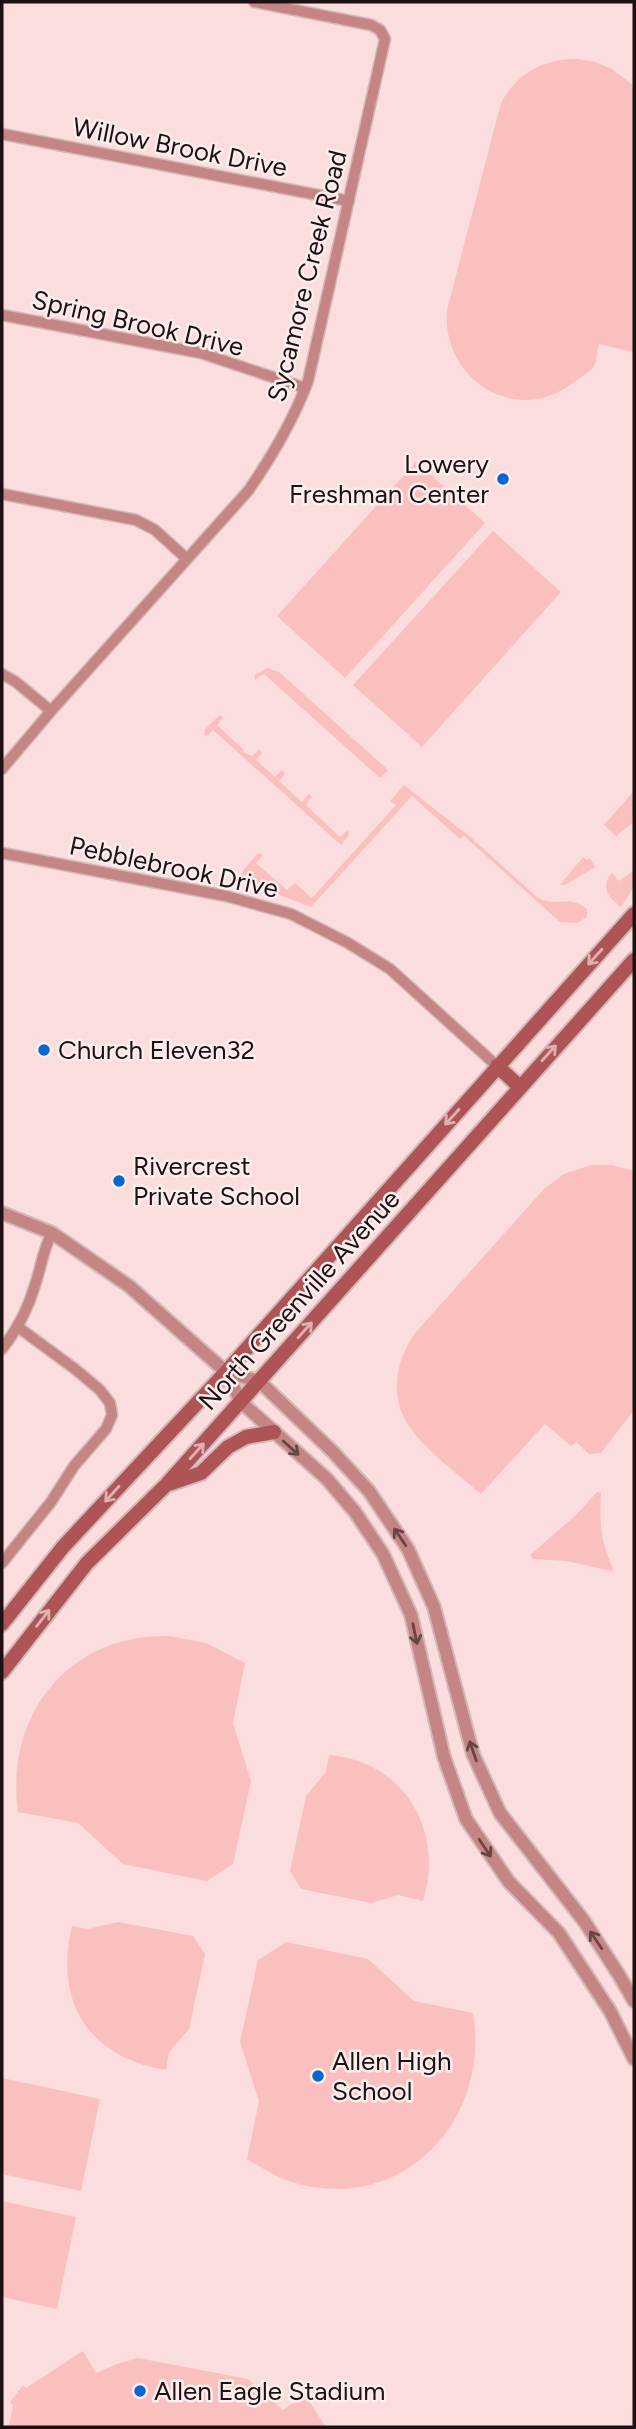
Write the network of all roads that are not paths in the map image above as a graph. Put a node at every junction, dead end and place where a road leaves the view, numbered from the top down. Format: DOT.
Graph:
graph roads {
  1 [pos="254,2"];
  2 [pos="2,135"];
  3 [pos="349,201"];
  4 [pos="2,315"];
  5 [pos="305,388"];
  6 [pos="2,494"];
  7 [pos="187,559"];
  8 [pos="2,674"];
  9 [pos="51,711"];
  10 [pos="2,769"];
  11 [pos="2,852"];
  12 [pos="634,914"];
  13 [pos="634,960"];
  14 [pos="497,1066"];
  15 [pos="519,1086"];
  16 [pos="2,1213"];
  17 [pos="52,1233"];
  18 [pos="18,1327"];
  19 [pos="2,1349"];
  20 [pos="226,1372"];
  21 [pos="259,1381"];
  22 [pos="240,1402"];
  23 [pos="274,1432"];
  24 [pos="167,1484"];
  25 [pos="2,1563"];
  26 [pos="2,1623"];
  27 [pos="2,1672"];
  28 [pos="634,2001"];
  29 [pos="634,2059"];
  1 -- 3 [label="street, Sycamore Creek Road"];
  2 -- 3 [label="street, Willow Brook Drive"];
  3 -- 5 [label="street, Sycamore Creek Road"];
  4 -- 5 [label="street, Spring Brook Drive"];
  5 -- 7 [label="street, Sycamore Creek Road"];
  6 -- 7 [label="street"];
  7 -- 9 [label="street, Sycamore Creek Road"];
  8 -- 9 [label="street"];
  9 -- 10 [label="street, Sycamore Creek Road"];
  11 -- 14 [label="street, Pebblebrook Drive"];
  12 -- 14 [label="main road, North Greenville Avenue, one-way"];
  15 -- 13 [label="main road, North Greenville Avenue, one-way"];
  14 -- 15 [label="main road"];
  14 -- 20 [label="main road, North Greenville Avenue, one-way"];
  21 -- 15 [label="main road, North Greenville Avenue, one-way"];
  16 -- 17 [label="street"];
  17 -- 18 [label="street"];
  17 -- 20 [label="street"];
  18 -- 19 [label="street"];
  18 -- 25 [label="street"];
  20 -- 21 [label="street"];
  20 -- 22 [label="street"];
  20 -- 26 [label="main road, North Greenville Avenue, one-way"];
  21 -- 22 [label="main road, North Greenville Avenue"];
  28 -- 21 [label="street, one-way"];
  22 -- 23 [label="street"];
  24 -- 22 [label="main road, North Greenville Avenue, one-way"];
  23 -- 24 [label="main road"];
  23 -- 29 [label="street, one-way"];
  27 -- 24 [label="main road, North Greenville Avenue, one-way"];
}
